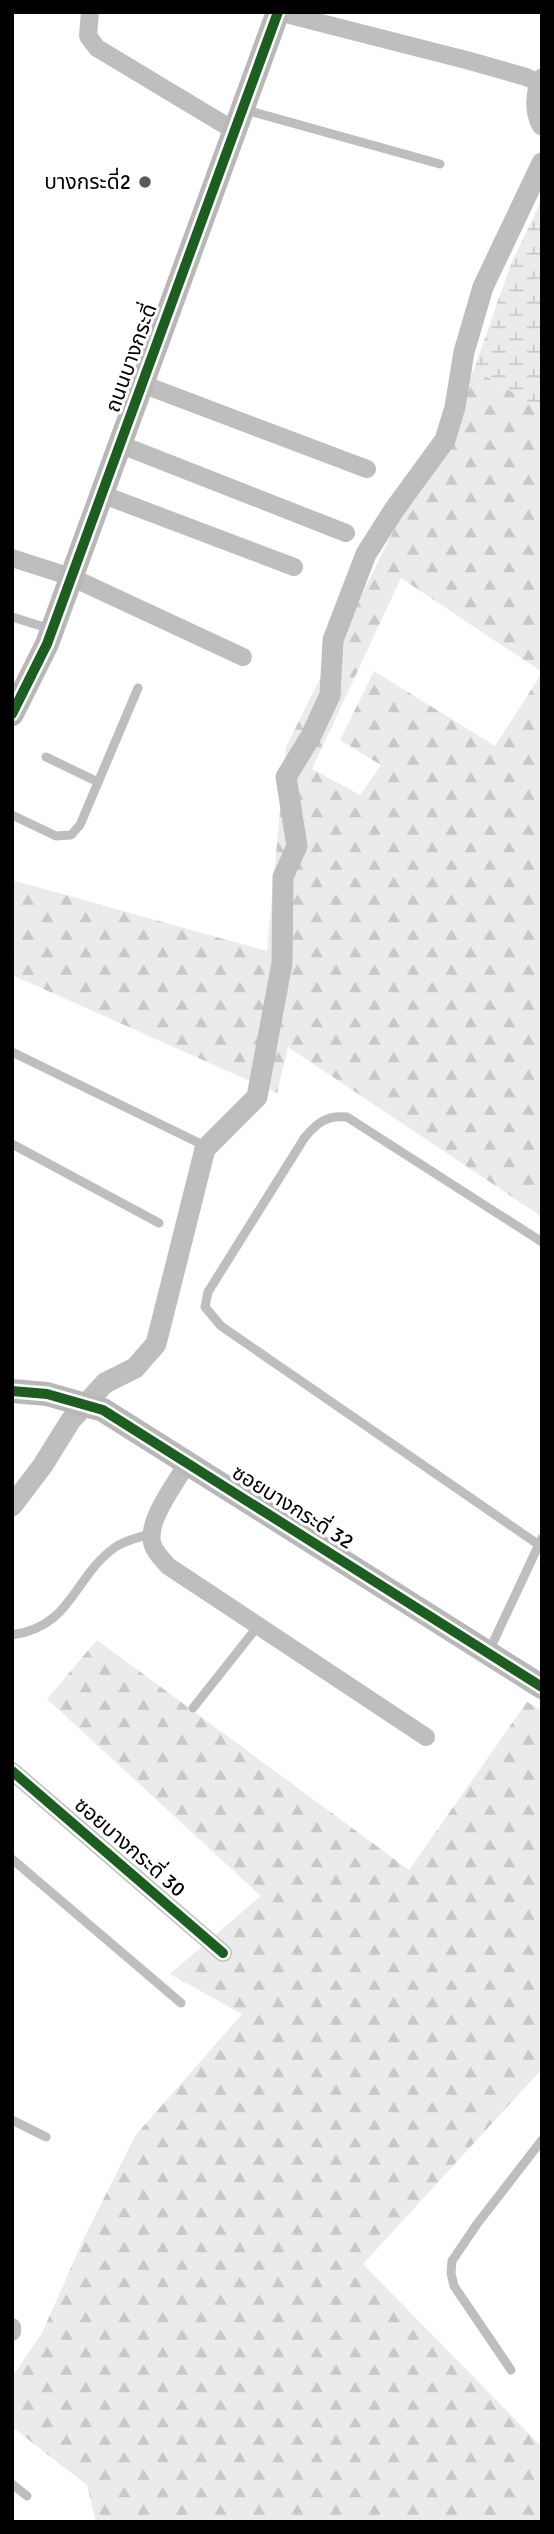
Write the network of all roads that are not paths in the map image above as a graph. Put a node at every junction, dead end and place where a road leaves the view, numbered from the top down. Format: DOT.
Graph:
graph roads {
  1 [pos="90,12"];
  2 [pos="278,12"];
  3 [pos="534,80"];
  4 [pos="239,120"];
  5 [pos="440,164"];
  6 [pos="142,384"];
  7 [pos="120,444"];
  8 [pos="367,469"];
  9 [pos="101,494"];
  10 [pos="346,533"];
  11 [pos="12,558"];
  12 [pos="294,567"];
  13 [pos="71,577"];
  14 [pos="12,617"];
  15 [pos="52,630"];
  16 [pos="243,657"];
  17 [pos="138,688"];
  18 [pos="12,714"];
  19 [pos="46,757"];
  20 [pos="98,782"];
  21 [pos="12,815"];
  22 [pos="12,1052"];
  23 [pos="197,1142"];
  24 [pos="12,1144"];
  25 [pos="159,1223"];
  26 [pos="542,1242"];
  27 [pos="12,1391"];
  28 [pos="187,1463"];
  29 [pos="150,1534"];
  30 [pos="540,1541"];
  31 [pos="258,1626"];
  32 [pos="12,1635"];
  33 [pos="488,1653"];
  34 [pos="542,1687"];
  35 [pos="193,1708"];
  36 [pos="426,1737"];
  37 [pos="12,1770"];
  38 [pos="12,1859"];
  39 [pos="223,1953"];
  40 [pos="181,2003"];
  41 [pos="12,2120"];
  42 [pos="46,2137"];
  43 [pos="542,2140"];
  44 [pos="12,2327"];
  45 [pos="12,2332"];
  46 [pos="511,2370"];
  47 [pos="12,2484"];
  48 [pos="27,2496"];
  1 -- 4 [label="street"];
  2 -- 3 [label="street"];
  2 -- 4 [label="street, ถนนบางกระดี่"];
  4 -- 5 [label="lane"];
  4 -- 6 [label="street, ถนนบางกระดี่"];
  6 -- 7 [label="street, ถนนบางกระดี่"];
  6 -- 8 [label="street"];
  7 -- 9 [label="street, ถนนบางกระดี่"];
  7 -- 10 [label="street"];
  9 -- 12 [label="street"];
  9 -- 13 [label="street, ถนนบางกระดี่"];
  11 -- 13 [label="street"];
  13 -- 15 [label="street, ถนนบางกระดี่"];
  13 -- 16 [label="street"];
  14 -- 15 [label="lane"];
  15 -- 18 [label="street, ถนนบางกระดี่"];
  17 -- 20 [label="lane"];
  19 -- 20 [label="lane"];
  20 -- 21 [label="lane"];
  22 -- 23 [label="lane"];
  24 -- 25 [label="lane"];
  26 -- 30 [label="lane"];
  27 -- 28 [label="street, ซอยบางกระดี่ 32"];
  28 -- 29 [label="street"];
  28 -- 33 [label="street, ซอยบางกระดี่ 32"];
  29 -- 31 [label="street"];
  29 -- 32 [label="lane"];
  30 -- 33 [label="lane"];
  31 -- 35 [label="lane"];
  31 -- 36 [label="street"];
  33 -- 34 [label="street, ซอยบางกระดี่ 32"];
  37 -- 39 [label="street, ซอยบางกระดี่ 30"];
  38 -- 40 [label="lane"];
  41 -- 42 [label="lane"];
  43 -- 46 [label="lane"];
  44 -- 45 [label="street"];
  47 -- 48 [label="lane"];
}
